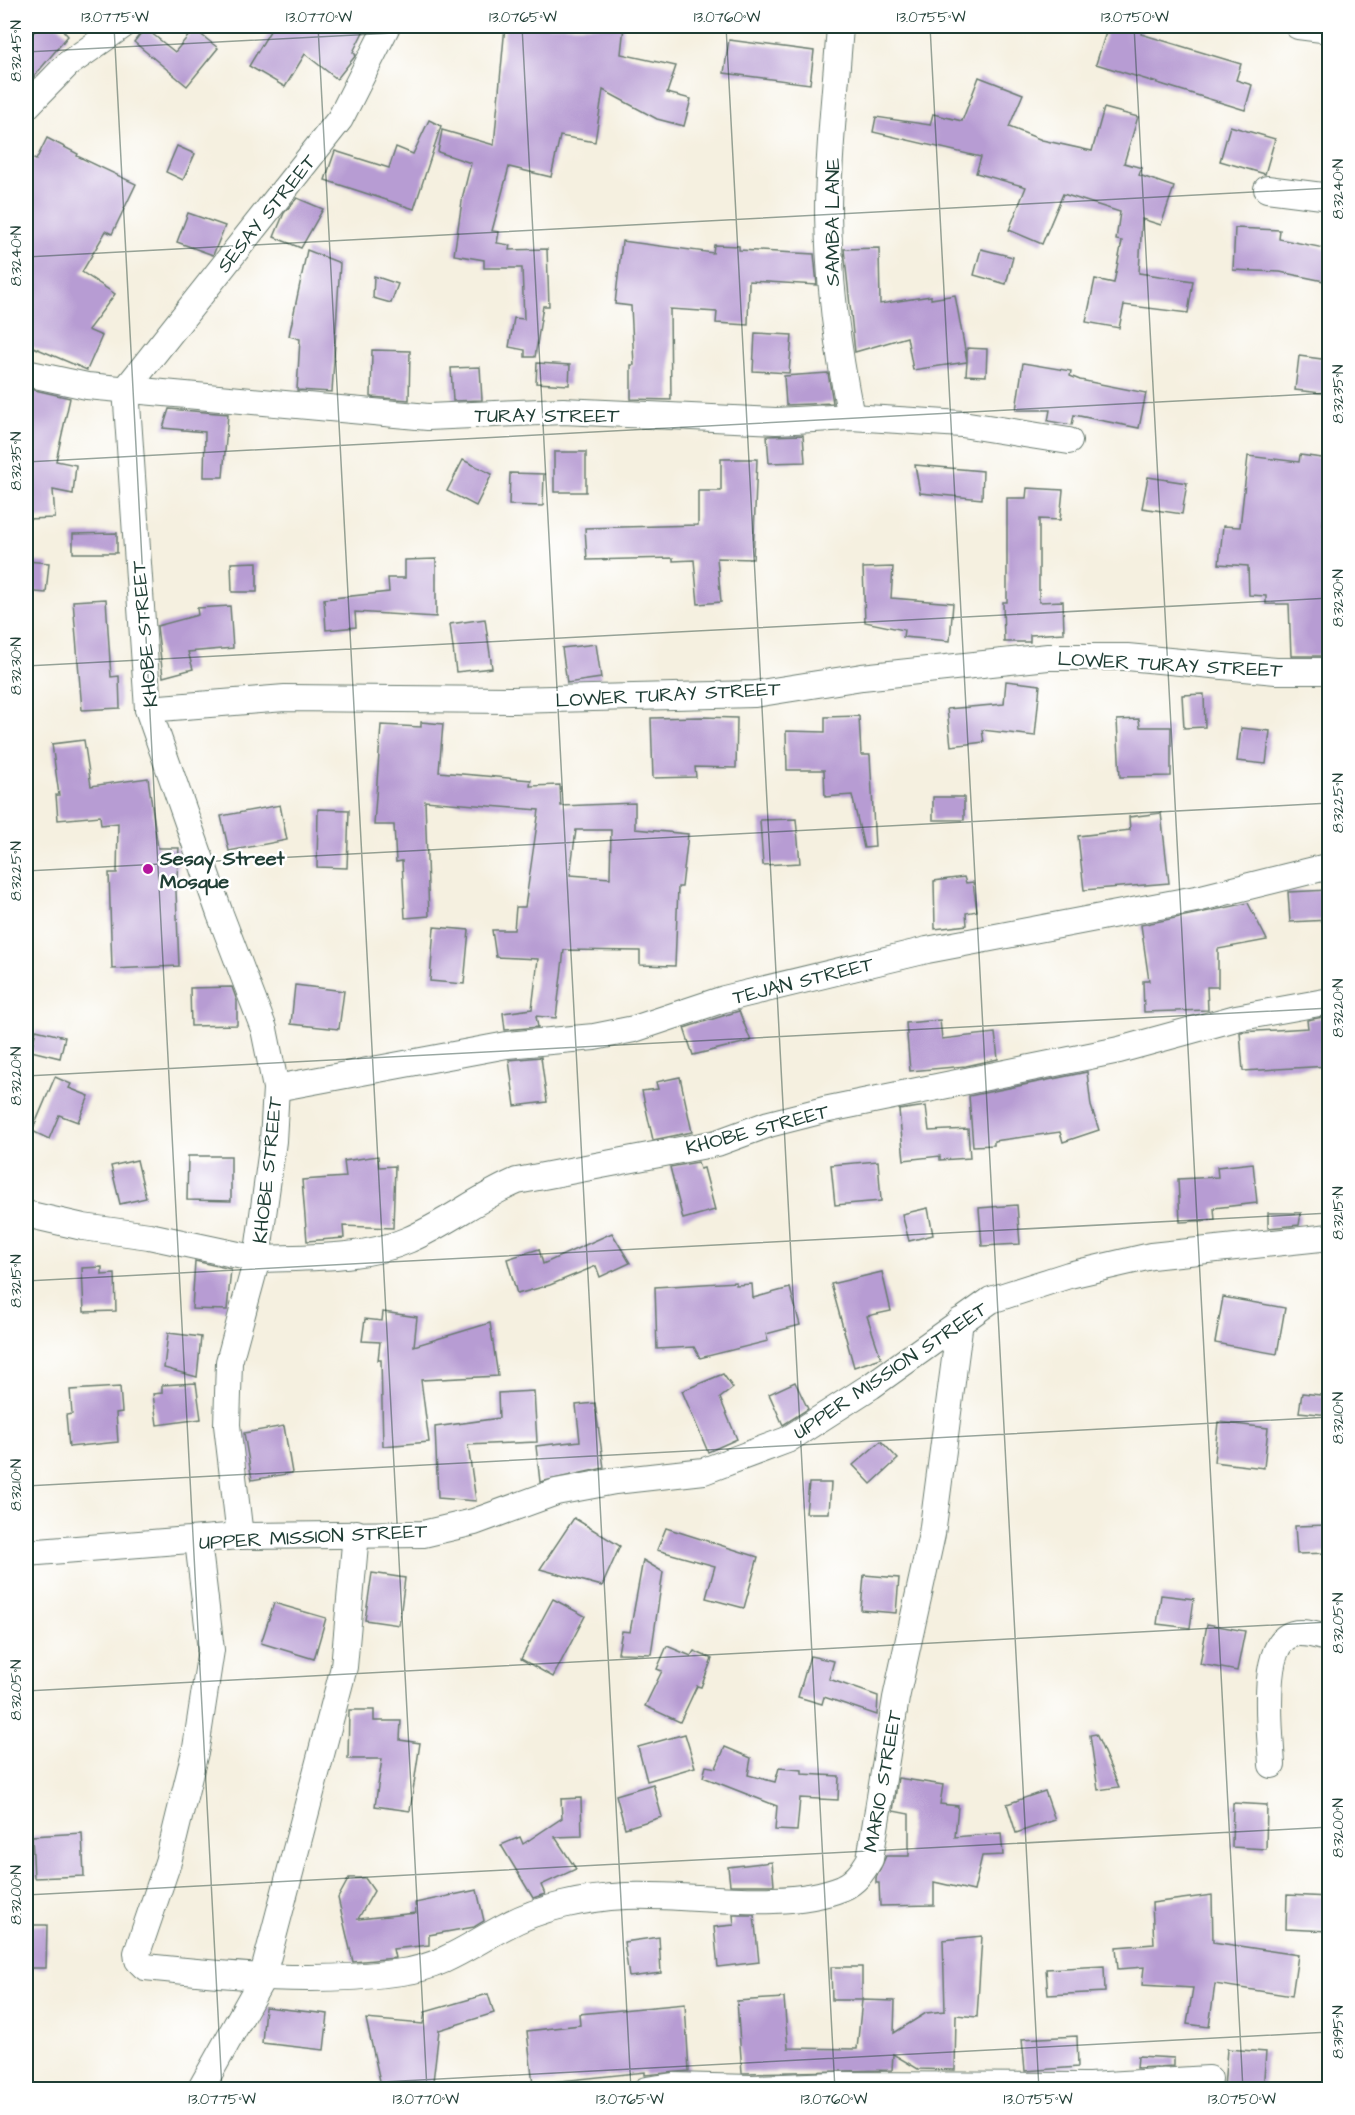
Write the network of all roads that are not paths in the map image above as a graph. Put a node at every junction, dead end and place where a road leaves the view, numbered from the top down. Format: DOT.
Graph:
graph roads {
  1 [pos="122,26"];
  2 [pos="387,26"];
  3 [pos="840,26"];
  4 [pos="1298,26"];
  5 [pos="1329,30"];
  6 [pos="26,107"];
  7 [pos="1267,189"];
  8 [pos="1329,197"];
  9 [pos="26,372"];
  10 [pos="126,389"];
  11 [pos="851,417"];
  12 [pos="1069,441"];
  13 [pos="1329,671"];
  14 [pos="148,709"];
  15 [pos="1329,866"];
  16 [pos="1329,1000"];
  17 [pos="276,1088"];
  18 [pos="26,1214"];
  19 [pos="1329,1237"];
  20 [pos="257,1259"];
  21 [pos="960,1321"];
  22 [pos="356,1533"];
  23 [pos="240,1536"];
  24 [pos="198,1541"];
  25 [pos="26,1552"];
  26 [pos="1329,1639"];
  27 [pos="1272,1766"];
  28 [pos="262,1979"];
  29 [pos="1209,2079"];
  30 [pos="837,2087"];
  31 [pos="200,2090"];
  32 [pos="646,2090"];
  1 -- 6 [label="street"];
  2 -- 10 [label="street, SESAY STREET"];
  3 -- 11 [label="street, SAMBA LANE"];
  4 -- 5 [label="street"];
  7 -- 8 [label="street"];
  9 -- 10 [label="street, TURAY STREET"];
  10 -- 11 [label="street, TURAY STREET"];
  10 -- 14 [label="street, KHOBE STREET"];
  11 -- 12 [label="street, TURAY STREET"];
  13 -- 14 [label="street, LOWER TURAY STREET"];
  14 -- 17 [label="street, KHOBE STREET"];
  15 -- 17 [label="street, TEJAN STREET"];
  16 -- 20 [label="street, KHOBE STREET"];
  17 -- 20 [label="street, KHOBE STREET"];
  18 -- 20 [label="street"];
  19 -- 21 [label="street, UPPER MISSION STREET"];
  20 -- 23 [label="street"];
  21 -- 22 [label="street, UPPER MISSION STREET"];
  21 -- 28 [label="street, MARIO STREET"];
  22 -- 23 [label="street, UPPER MISSION STREET"];
  22 -- 28 [label="street"];
  23 -- 24 [label="street, UPPER MISSION STREET"];
  24 -- 25 [label="street, UPPER MISSION STREET"];
  24 -- 28 [label="street, MARIO STREET"];
  26 -- 27 [label="street"];
  28 -- 31 [label="street"];
  29 -- 30 [label="street"];
  30 -- 32 [label="street"];
}
